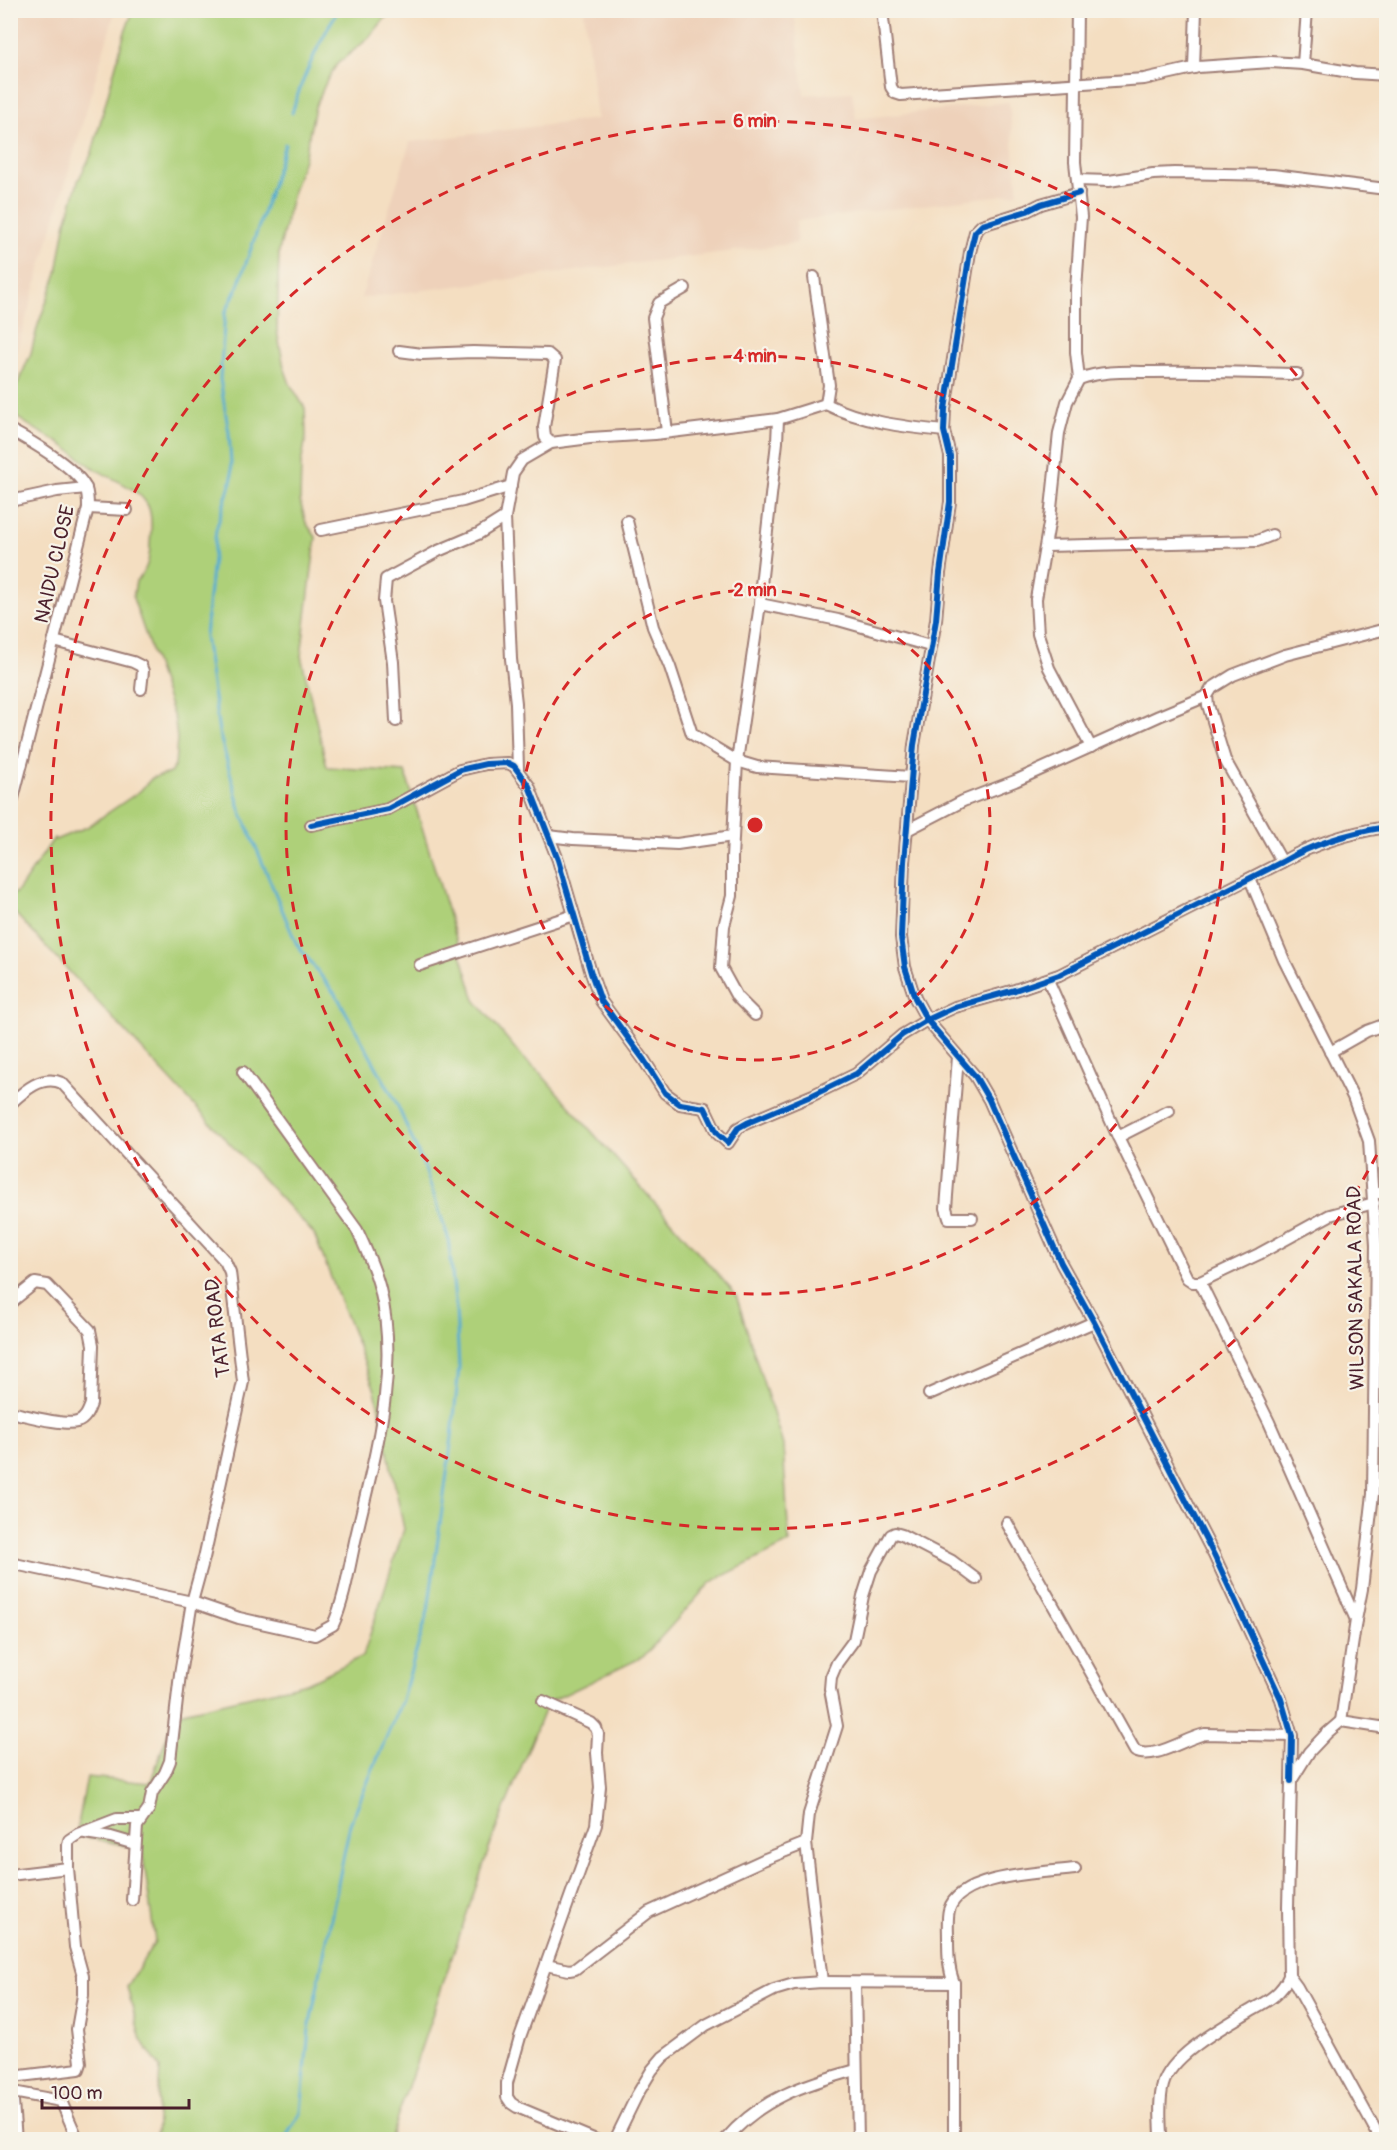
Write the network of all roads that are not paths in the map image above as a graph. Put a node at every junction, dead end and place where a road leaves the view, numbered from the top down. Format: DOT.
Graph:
graph roads {
  1 [pos="882,10"];
  2 [pos="1077,10"];
  3 [pos="1196,10"];
  4 [pos="1307,10"];
  5 [pos="1303,64"];
  6 [pos="1194,68"];
  7 [pos="1386,75"];
  8 [pos="1075,85"];
  9 [pos="1077,180"];
  10 [pos="1386,189"];
  11 [pos="1079,193"];
  12 [pos="814,277"];
  13 [pos="685,288"];
  14 [pos="399,351"];
  15 [pos="1298,374"];
  16 [pos="1079,379"];
  17 [pos="826,404"];
  18 [pos="778,419"];
  19 [pos="10,430"];
  20 [pos="944,431"];
  21 [pos="667,432"];
  22 [pos="551,443"];
  23 [pos="511,486"];
  24 [pos="86,488"];
  25 [pos="10,501"];
  26 [pos="88,508"];
  27 [pos="127,510"];
  28 [pos="505,517"];
  29 [pos="627,521"];
  30 [pos="321,530"];
  31 [pos="1272,535"];
  32 [pos="1046,546"];
  33 [pos="760,604"];
  34 [pos="1386,629"];
  35 [pos="54,641"];
  36 [pos="930,646"];
  37 [pos="141,689"];
  38 [pos="1208,696"];
  39 [pos="396,721"];
  40 [pos="1091,747"];
  41 [pos="737,761"];
  42 [pos="518,769"];
  43 [pos="911,777"];
  44 [pos="10,810"];
  45 [pos="311,825"];
  46 [pos="1386,826"];
  47 [pos="907,830"];
  48 [pos="549,836"];
  49 [pos="733,836"];
  50 [pos="1282,862"];
  51 [pos="1250,879"];
  52 [pos="574,915"];
  53 [pos="420,965"];
  54 [pos="1048,980"];
  55 [pos="756,1015"];
  56 [pos="927,1020"];
  57 [pos="1386,1024"];
  58 [pos="1330,1052"];
  59 [pos="958,1057"];
  60 [pos="243,1072"];
  61 [pos="10,1104"];
  62 [pos="1169,1111"];
  63 [pos="1118,1137"];
  64 [pos="1386,1193"];
  65 [pos="1374,1198"];
  66 [pos="972,1218"];
  67 [pos="1200,1282"];
  68 [pos="10,1303"];
  69 [pos="1094,1322"];
  70 [pos="929,1394"];
  71 [pos="10,1412"];
  72 [pos="1006,1522"];
  73 [pos="10,1563"];
  74 [pos="976,1579"];
  75 [pos="192,1602"];
  76 [pos="1356,1620"];
  77 [pos="543,1701"];
  78 [pos="1341,1721"];
  79 [pos="1386,1728"];
  80 [pos="1292,1736"];
  81 [pos="1291,1781"];
  82 [pos="140,1819"];
  83 [pos="82,1832"];
  84 [pos="806,1843"];
  85 [pos="135,1844"];
  86 [pos="68,1868"];
  87 [pos="1075,1869"];
  88 [pos="10,1875"];
  89 [pos="132,1900"];
  90 [pos="546,1965"];
  91 [pos="1289,1976"];
  92 [pos="822,1982"];
  93 [pos="855,1983"];
  94 [pos="954,1983"];
  95 [pos="10,2064"];
  96 [pos="856,2070"];
  97 [pos="12,2085"];
  98 [pos="16,2139"];
  99 [pos="78,2139"];
  100 [pos="596,2139"];
  101 [pos="615,2139"];
  102 [pos="725,2139"];
  103 [pos="858,2139"];
  104 [pos="954,2139"];
  105 [pos="1161,2139"];
  106 [pos="1381,2139"];
  1 -- 8 [label="street"];
  2 -- 8 [label="street"];
  3 -- 6 [label="street"];
  4 -- 5 [label="street"];
  5 -- 6 [label="street"];
  5 -- 7 [label="street"];
  6 -- 8 [label="street"];
  8 -- 9 [label="street"];
  9 -- 10 [label="street"];
  9 -- 11 [label="street"];
  11 -- 16 [label="street"];
  11 -- 20 [label="street"];
  12 -- 17 [label="street"];
  13 -- 21 [label="street"];
  14 -- 22 [label="street"];
  15 -- 16 [label="street"];
  16 -- 32 [label="street"];
  17 -- 18 [label="street"];
  17 -- 20 [label="street"];
  18 -- 21 [label="street"];
  18 -- 33 [label="street"];
  19 -- 24 [label="street, NAIDU CLOSE"];
  20 -- 36 [label="street"];
  21 -- 22 [label="street"];
  22 -- 23 [label="street"];
  23 -- 28 [label="street"];
  23 -- 30 [label="street"];
  24 -- 25 [label="street"];
  24 -- 26 [label="street, NAIDU CLOSE"];
  26 -- 27 [label="street"];
  26 -- 35 [label="street, NAIDU CLOSE"];
  28 -- 39 [label="street"];
  28 -- 42 [label="street"];
  29 -- 41 [label="street"];
  31 -- 32 [label="street"];
  32 -- 40 [label="street"];
  33 -- 36 [label="street"];
  33 -- 41 [label="street"];
  34 -- 38 [label="street"];
  35 -- 37 [label="street"];
  35 -- 44 [label="street, NAIDU CLOSE"];
  36 -- 43 [label="street"];
  38 -- 40 [label="street"];
  38 -- 50 [label="street"];
  40 -- 47 [label="street"];
  41 -- 43 [label="street"];
  41 -- 49 [label="street"];
  42 -- 45 [label="street"];
  42 -- 48 [label="street"];
  43 -- 47 [label="street"];
  46 -- 50 [label="street"];
  47 -- 56 [label="street"];
  48 -- 49 [label="street"];
  48 -- 52 [label="street"];
  49 -- 55 [label="street"];
  50 -- 51 [label="street"];
  51 -- 54 [label="street"];
  51 -- 58 [label="street, WILSON SAKALA ROAD"];
  52 -- 53 [label="street"];
  52 -- 56 [label="street"];
  54 -- 56 [label="street"];
  54 -- 63 [label="street"];
  56 -- 59 [label="street"];
  57 -- 58 [label="street"];
  58 -- 65 [label="street, WILSON SAKALA ROAD"];
  59 -- 66 [label="street"];
  59 -- 69 [label="street"];
  60 -- 75 [label="street"];
  61 -- 75 [label="street, TATA ROAD"];
  62 -- 63 [label="street"];
  63 -- 67 [label="street"];
  64 -- 65 [label="street"];
  65 -- 67 [label="street"];
  65 -- 76 [label="street, WILSON SAKALA ROAD"];
  67 -- 76 [label="street"];
  68 -- 71 [label="street"];
  69 -- 70 [label="street"];
  69 -- 80 [label="street"];
  72 -- 80 [label="street"];
  73 -- 75 [label="street"];
  74 -- 84 [label="street"];
  75 -- 82 [label="street, TATA ROAD"];
  76 -- 78 [label="street, WILSON SAKALA ROAD"];
  77 -- 90 [label="street"];
  78 -- 79 [label="street"];
  78 -- 81 [label="street"];
  80 -- 81 [label="street"];
  81 -- 91 [label="street"];
  82 -- 83 [label="street"];
  82 -- 85 [label="street, TATA ROAD"];
  83 -- 85 [label="street"];
  83 -- 86 [label="street"];
  84 -- 90 [label="street"];
  84 -- 92 [label="street"];
  85 -- 89 [label="street, TATA ROAD"];
  86 -- 88 [label="street"];
  86 -- 97 [label="street"];
  87 -- 94 [label="street"];
  90 -- 100 [label="street"];
  91 -- 105 [label="street"];
  91 -- 106 [label="street"];
  92 -- 93 [label="street"];
  92 -- 101 [label="street"];
  93 -- 94 [label="street"];
  93 -- 96 [label="street"];
  94 -- 104 [label="street"];
  95 -- 97 [label="street"];
  96 -- 102 [label="street"];
  96 -- 103 [label="street"];
  97 -- 98 [label="street"];
  97 -- 99 [label="street"];
}
